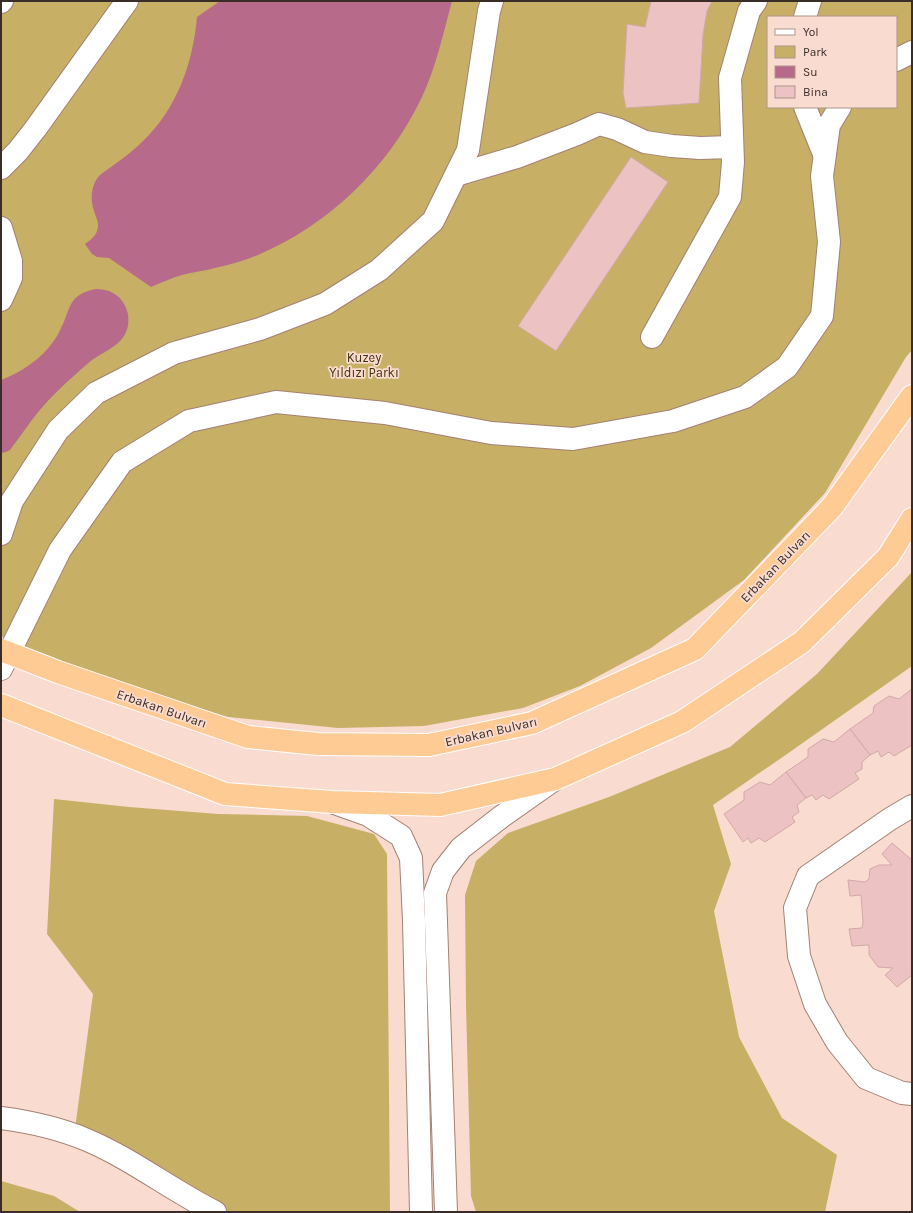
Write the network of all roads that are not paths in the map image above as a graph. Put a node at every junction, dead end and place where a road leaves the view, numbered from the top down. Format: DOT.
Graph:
graph roads {
  1 [pos="127,1"];
  2 [pos="492,1"];
  3 [pos="756,1"];
  4 [pos="810,1"];
  5 [pos="805,16"];
  6 [pos="912,52"];
  7 [pos="897,60"];
  8 [pos="805,108"];
  9 [pos="839,108"];
  10 [pos="732,147"];
  11 [pos="824,156"];
  12 [pos="1,168"];
  13 [pos="456,175"];
  14 [pos="1,228"];
  15 [pos="1,300"];
  16 [pos="652,337"];
  17 [pos="912,396"];
  18 [pos="912,519"];
  19 [pos="1,534"];
  20 [pos="1,650"];
  21 [pos="1,669"];
  22 [pos="1,705"];
  23 [pos="554,779"];
  24 [pos="332,802"];
  25 [pos="912,806"];
  26 [pos="912,1094"];
  27 [pos="1,1118"];
  28 [pos="215,1212"];
  29 [pos="421,1212"];
  30 [pos="446,1212"];
  1 -- 12 [label="street"];
  2 -- 13 [label="street"];
  3 -- 10 [label="street"];
  4 -- 5 [label="street"];
  6 -- 7 [label="street"];
  8 -- 11 [label="street"];
  9 -- 11 [label="street"];
  10 -- 13 [label="street"];
  10 -- 16 [label="street"];
  11 -- 21 [label="street"];
  13 -- 19 [label="street"];
  14 -- 15 [label="street"];
  17 -- 20 [label="highway, Erbakan Bulvarı, bridge"];
  18 -- 23 [label="highway"];
  22 -- 24 [label="highway"];
  23 -- 24 [label="highway"];
  23 -- 30 [label="street"];
  24 -- 29 [label="street"];
  25 -- 26 [label="street"];
  27 -- 28 [label="street"];
}
